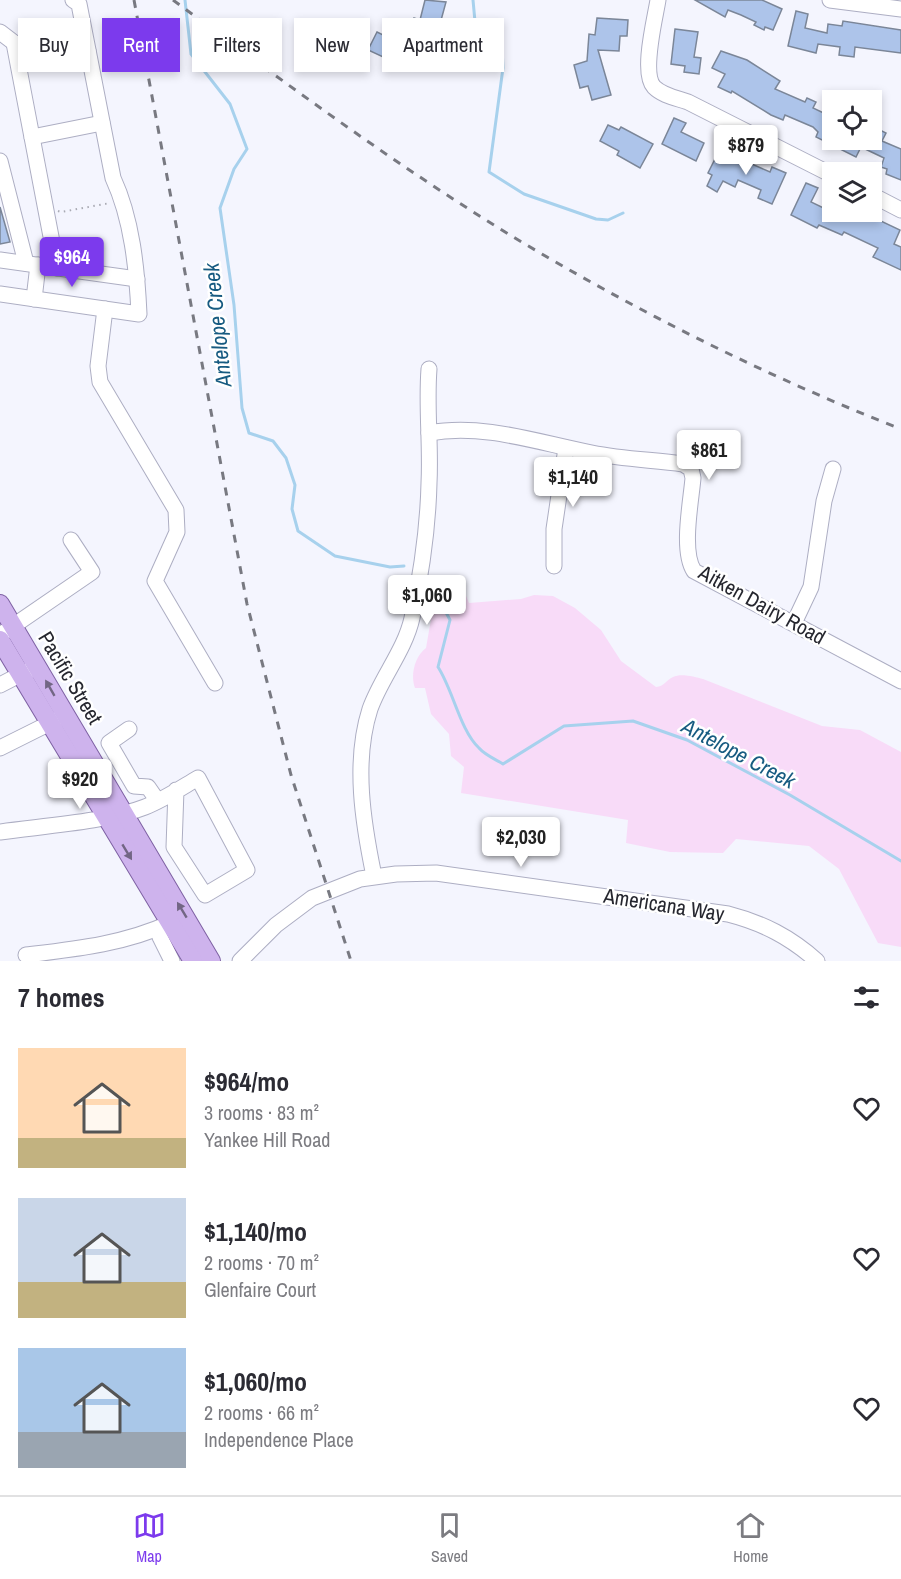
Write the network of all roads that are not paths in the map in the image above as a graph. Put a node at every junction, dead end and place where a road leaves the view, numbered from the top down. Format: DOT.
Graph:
graph roads {
  1 [pos="73,0"];
  2 [pos="658,0"];
  3 [pos="830,0"];
  4 [pos="846,1"];
  5 [pos="901,9"];
  6 [pos="82,18"];
  7 [pos="0,32"];
  8 [pos="14,43"];
  9 [pos="18,46"];
  10 [pos="90,61"];
  11 [pos="102,123"];
  12 [pos="32,137"];
  13 [pos="1,167"];
  14 [pos="822,170"];
  15 [pos="882,200"];
  16 [pos="901,210"];
  17 [pos="0,260"];
  18 [pos="32,264"];
  19 [pos="57,268"];
  20 [pos="137,279"];
  21 [pos="0,294"];
  22 [pos="34,299"];
  23 [pos="105,309"];
  24 [pos="429,369"];
  25 [pos="429,433"];
  26 [pos="566,448"];
  27 [pos="833,469"];
  28 [pos="71,540"];
  29 [pos="555,566"];
  30 [pos="0,604"];
  31 [pos="794,623"];
  32 [pos="7,630"];
  33 [pos="0,640"];
  34 [pos="37,666"];
  35 [pos="20,675"];
  36 [pos="901,680"];
  37 [pos="215,683"];
  38 [pos="0,685"];
  39 [pos="58,719"];
  40 [pos="129,729"];
  41 [pos="0,748"];
  42 [pos="176,790"];
  43 [pos="157,800"];
  44 [pos="124,813"];
  45 [pos="105,816"];
  46 [pos="0,832"];
  47 [pos="374,876"];
  48 [pos="165,930"];
  49 [pos="26,955"];
  50 [pos="189,960"];
  51 [pos="172,961"];
  52 [pos="211,961"];
  53 [pos="240,961"];
  54 [pos="817,961"];
  1 -- 6 [label="street"];
  2 -- 14 [label="street"];
  3 -- 4 [label="street"];
  4 -- 5 [label="street"];
  7 -- 8 [label="street"];
  8 -- 9 [label="street"];
  8 -- 12 [label="street"];
  10 -- 11 [label="street"];
  11 -- 12 [label="street"];
  11 -- 20 [label="street"];
  12 -- 19 [label="street"];
  13 -- 18 [label="street"];
  15 -- 16 [label="street"];
  17 -- 18 [label="street"];
  18 -- 19 [label="street"];
  18 -- 22 [label="street"];
  19 -- 20 [label="street"];
  20 -- 23 [label="street"];
  21 -- 22 [label="street"];
  22 -- 23 [label="street"];
  23 -- 37 [label="street"];
  24 -- 25 [label="street"];
  25 -- 26 [label="street, Aitken Dairy Road"];
  25 -- 47 [label="street"];
  26 -- 29 [label="street"];
  26 -- 31 [label="street, Aitken Dairy Road"];
  27 -- 31 [label="street"];
  28 -- 32 [label="street"];
  30 -- 32 [label="main road, Pacific Street"];
  31 -- 36 [label="street, Aitken Dairy Road"];
  32 -- 34 [label="main road, Pacific Street"];
  33 -- 35 [label="main road, Pacific Street"];
  34 -- 35 [label="street"];
  39 -- 34 [label="main road, Pacific Street, one-way"];
  35 -- 38 [label="street"];
  35 -- 39 [label="main road, Pacific Street"];
  39 -- 41 [label="street"];
  39 -- 44 [label="main road, Pacific Street"];
  39 -- 45 [label="main road, Pacific Street"];
  40 -- 43 [label="street"];
  42 -- 42 [label="street"];
  42 -- 43 [label="street"];
  43 -- 44 [label="street"];
  44 -- 45 [label="street"];
  52 -- 44 [label="main road, Pacific Street, one-way"];
  45 -- 46 [label="street"];
  45 -- 48 [label="main road, Pacific Street, one-way"];
  47 -- 53 [label="street, Americana Way"];
  47 -- 54 [label="street, Americana Way"];
  48 -- 49 [label="street"];
  48 -- 50 [label="main road, Pacific Street"];
  48 -- 51 [label="street"];
}
